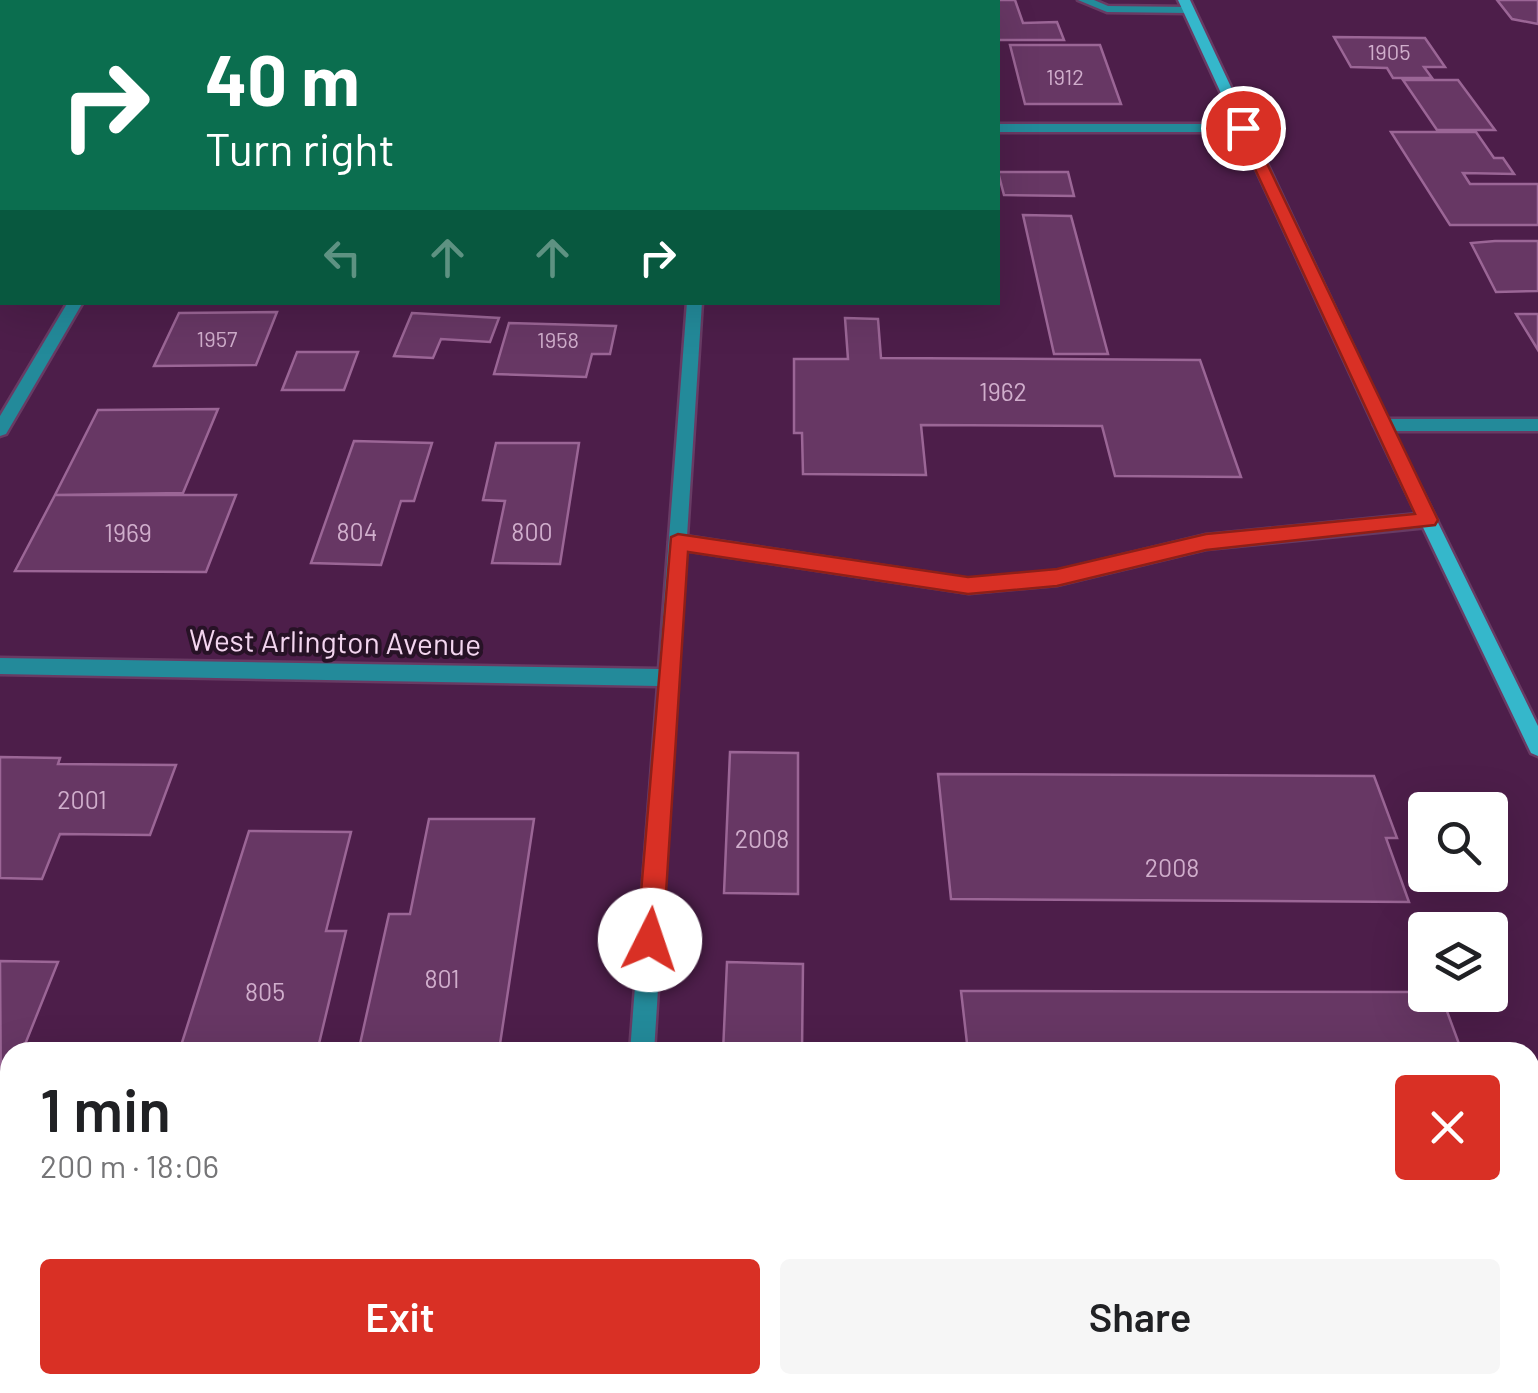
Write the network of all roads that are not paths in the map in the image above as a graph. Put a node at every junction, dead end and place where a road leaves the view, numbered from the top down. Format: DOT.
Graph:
graph roads {
  1 [pos="1084,0"];
  2 [pos="1186,5"];
  3 [pos="1000,128"];
  4 [pos="1243,128"];
  5 [pos="74,305"];
  6 [pos="696,305"];
  7 [pos="1538,424"];
  8 [pos="1382,426"];
  9 [pos="0,430"];
  10 [pos="1428,520"];
  11 [pos="678,542"];
  12 [pos="0,666"];
  13 [pos="669,678"];
  14 [pos="1538,747"];
  15 [pos="643,1042"];
  1 -- 2 [label="street"];
  2 -- 4 [label="main road"];
  3 -- 4 [label="street"];
  4 -- 8 [label="main road"];
  5 -- 9 [label="street"];
  6 -- 11 [label="street"];
  7 -- 8 [label="street"];
  8 -- 10 [label="main road"];
  10 -- 11 [label="street"];
  10 -- 14 [label="main road"];
  11 -- 13 [label="street"];
  12 -- 13 [label="street, West Arlington Avenue"];
  13 -- 15 [label="street"];
}
